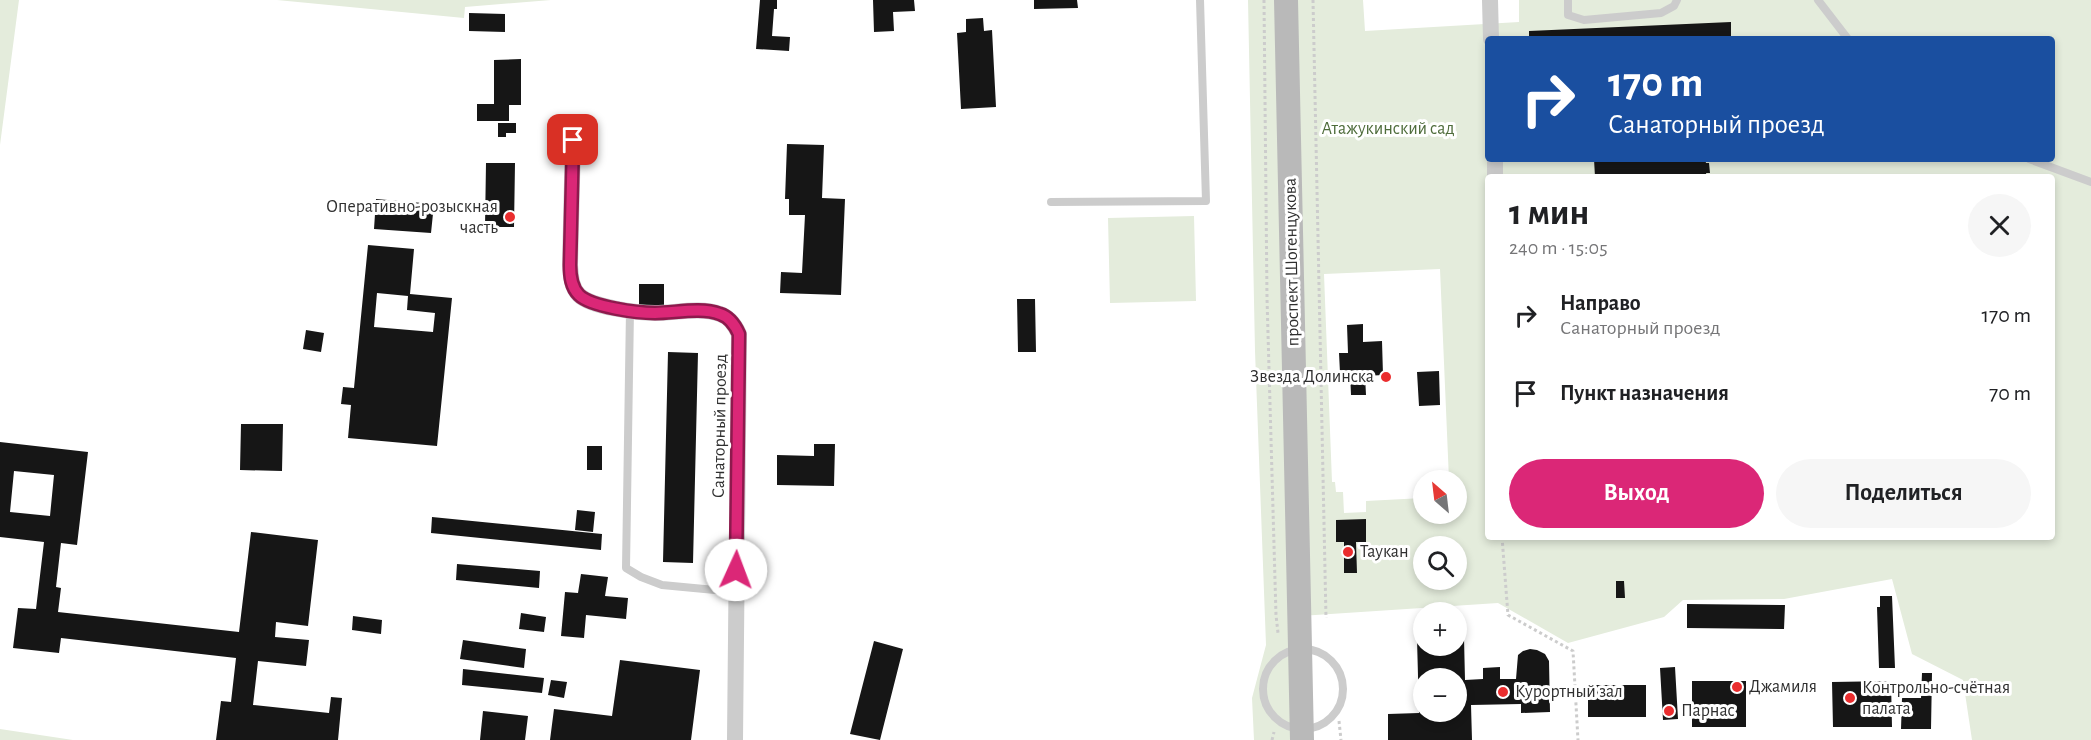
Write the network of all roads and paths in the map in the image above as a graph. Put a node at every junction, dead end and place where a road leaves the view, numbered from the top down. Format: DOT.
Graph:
graph roads {
  1 [pos="1200,0"];
  2 [pos="1264,0"];
  3 [pos="1286,0"];
  4 [pos="1313,0"];
  5 [pos="1490,0"];
  6 [pos="1568,0"];
  7 [pos="1677,0"];
  8 [pos="1818,0"];
  9 [pos="1491,36"];
  10 [pos="1846,36"];
  11 [pos="573,140"];
  12 [pos="2037,162"];
  13 [pos="2091,182"];
  14 [pos="1051,202"];
  15 [pos="630,310"];
  16 [pos="1502,540"];
  17 [pos="736,592"];
  18 [pos="1326,618"];
  19 [pos="1279,638"];
  20 [pos="1300,649"];
  21 [pos="1338,721"];
  22 [pos="1274,732"];
  23 [pos="1302,735"];
  24 [pos="735,740"];
  25 [pos="1272,740"];
  26 [pos="1341,740"];
  27 [pos="1578,740"];
  1 -- 14 [label="lane"];
  2 -- 19 [label="path"];
  3 -- 20 [label="street, проспект Шогенцукова"];
  4 -- 18 [label="path"];
  5 -- 9 [label="street"];
  6 -- 7 [label="lane"];
  8 -- 10 [label="lane"];
  11 -- 15 [label="street, Санаторный проезд"];
  12 -- 13 [label="lane"];
  15 -- 17 [label="lane"];
  15 -- 17 [label="street, Санаторный проезд"];
  16 -- 27 [label="path"];
  17 -- 24 [label="street, Санаторный проезд"];
  20 -- 23 [label="street, проспект Шогенцукова"];
  20 -- 23 [label="lane"];
  20 -- 23 [label="lane"];
  21 -- 26 [label="path"];
  22 -- 25 [label="path"];
}
